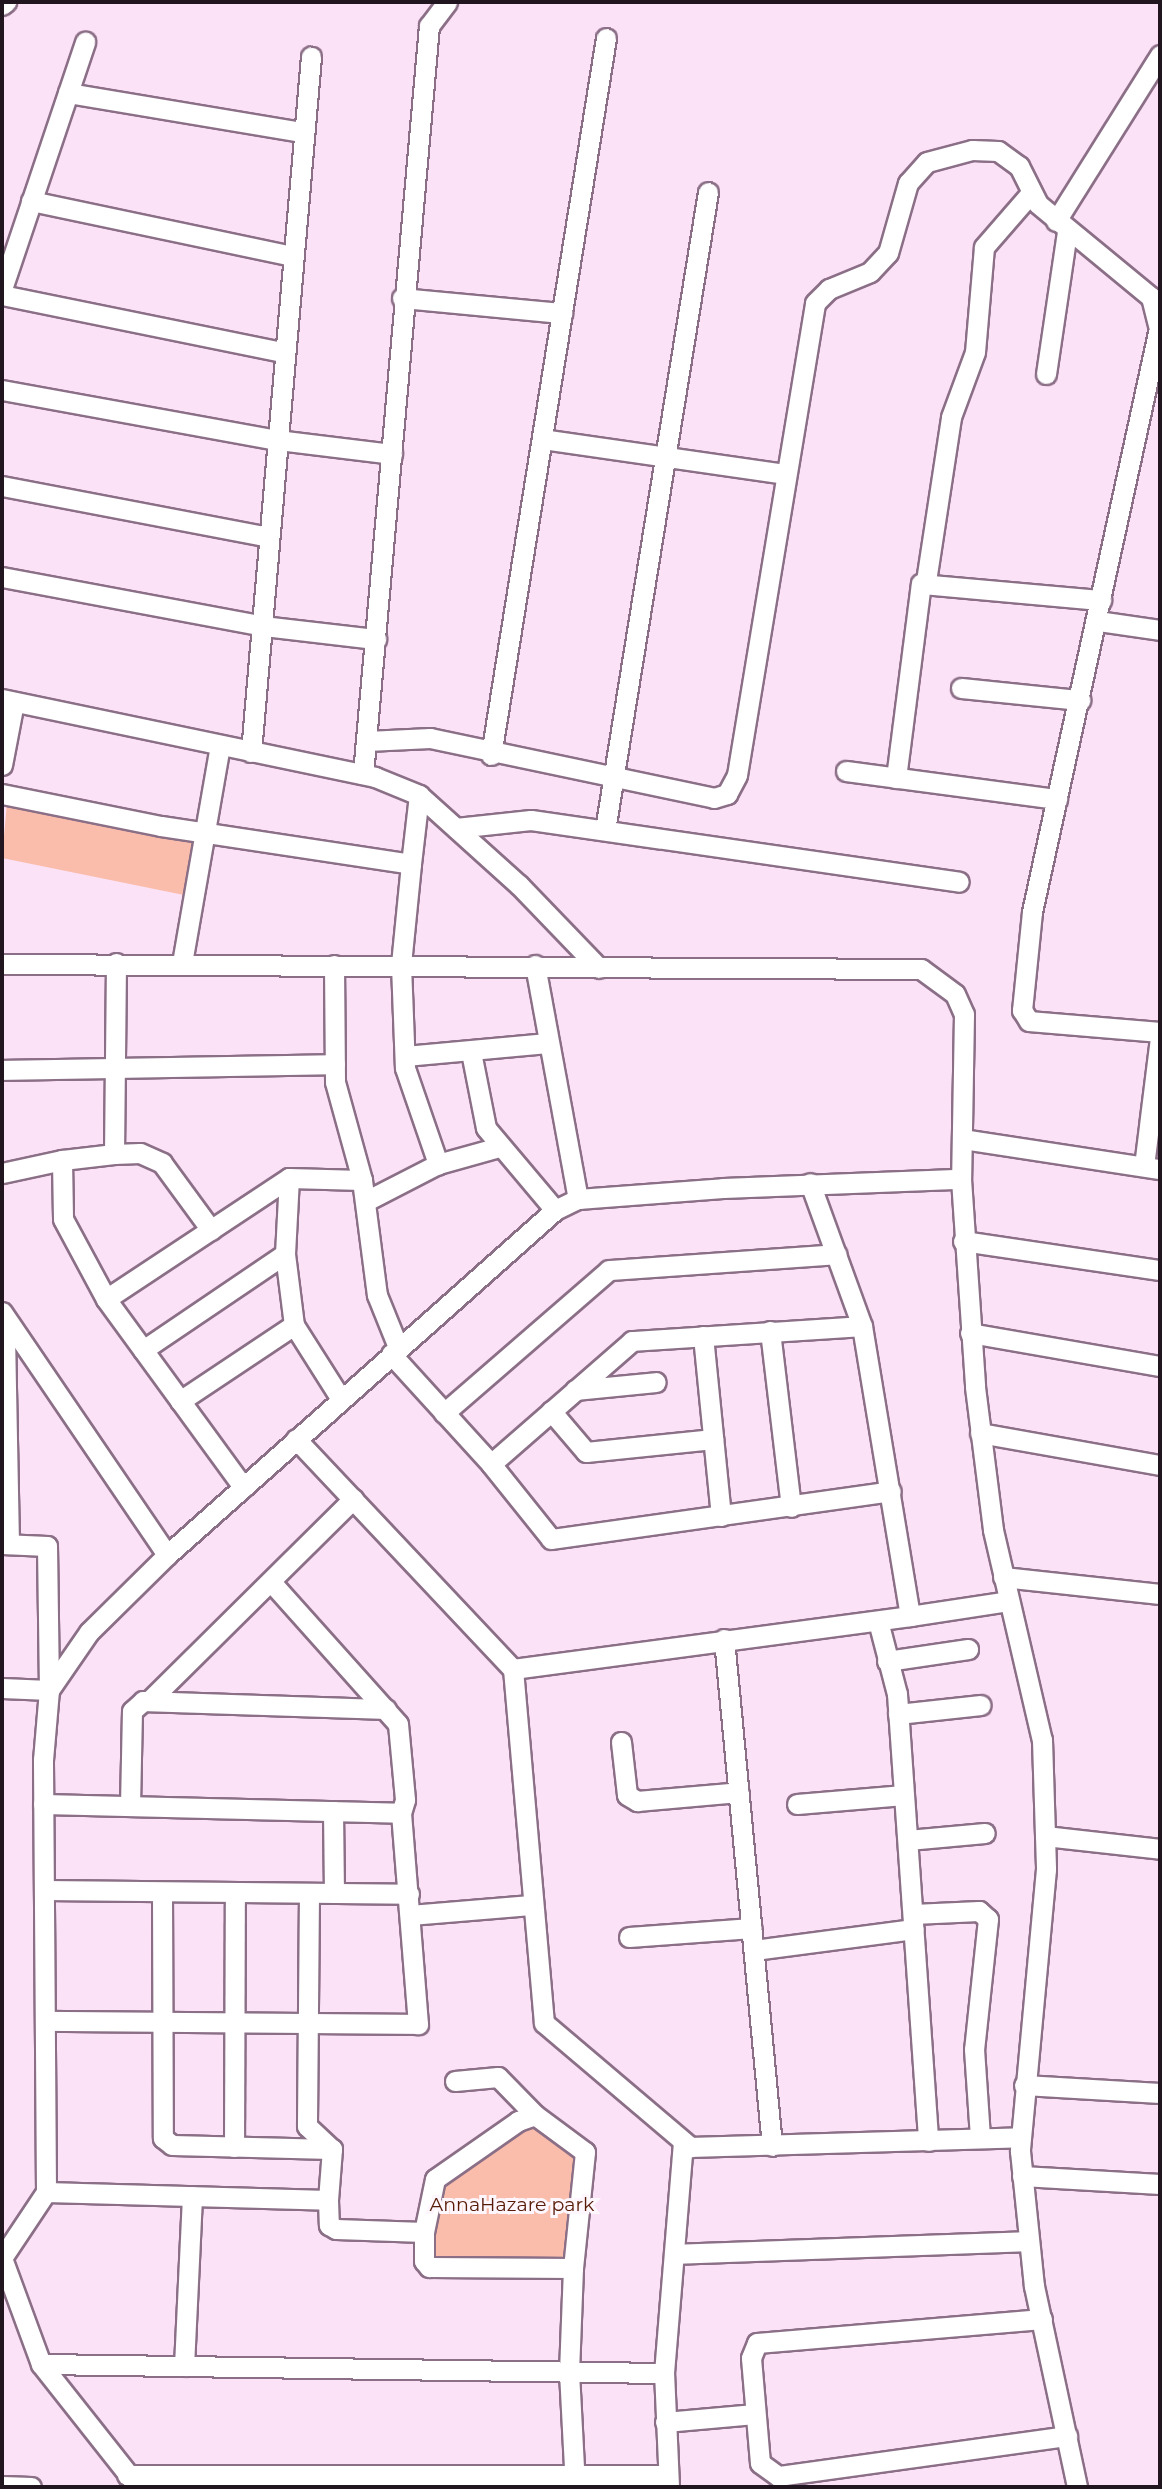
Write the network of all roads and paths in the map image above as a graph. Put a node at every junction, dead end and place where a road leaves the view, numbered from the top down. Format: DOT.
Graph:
graph roads {
  1 [pos="447,2"];
  2 [pos="606,38"];
  3 [pos="85,42"];
  4 [pos="1160,55"];
  5 [pos="310,57"];
  6 [pos="68,93"];
  7 [pos="302,132"];
  8 [pos="708,192"];
  9 [pos="1031,194"];
  10 [pos="31,201"];
  11 [pos="1061,226"];
  12 [pos="291,256"];
  13 [pos="2,289"];
  14 [pos="2,295"];
  15 [pos="402,298"];
  16 [pos="1158,307"];
  17 [pos="562,313"];
  18 [pos="283,352"];
  19 [pos="1046,374"];
  20 [pos="2,390"];
  21 [pos="542,439"];
  22 [pos="278,440"];
  23 [pos="392,454"];
  24 [pos="664,458"];
  25 [pos="786,474"];
  26 [pos="2,486"];
  27 [pos="269,537"];
  28 [pos="2,577"];
  29 [pos="926,581"];
  30 [pos="1101,600"];
  31 [pos="1098,621"];
  32 [pos="263,626"];
  33 [pos="1160,630"];
  34 [pos="376,639"];
  35 [pos="961,688"];
  36 [pos="8,700"];
  37 [pos="1080,700"];
  38 [pos="367,741"];
  39 [pos="220,745"];
  40 [pos="251,752"];
  41 [pos="491,755"];
  42 [pos="2,765"];
  43 [pos="846,772"];
  44 [pos="363,774"];
  45 [pos="896,778"];
  46 [pos="613,779"];
  47 [pos="2,794"];
  48 [pos="419,795"];
  49 [pos="1057,799"];
  50 [pos="456,828"];
  51 [pos="605,830"];
  52 [pos="205,833"];
  53 [pos="411,864"];
  54 [pos="959,882"];
  55 [pos="116,962"];
  56 [pos="182,963"];
  57 [pos="2,964"];
  58 [pos="334,965"];
  59 [pos="401,965"];
  60 [pos="535,965"];
  61 [pos="599,968"];
  62 [pos="1160,1034"];
  63 [pos="547,1043"];
  64 [pos="471,1052"];
  65 [pos="405,1056"];
  66 [pos="114,1064"];
  67 [pos="335,1064"];
  68 [pos="2,1070"];
  69 [pos="963,1139"];
  70 [pos="499,1147"];
  71 [pos="114,1154"];
  72 [pos="62,1160"];
  73 [pos="439,1164"];
  74 [pos="1152,1168"];
  75 [pos="2,1173"];
  76 [pos="289,1178"];
  77 [pos="961,1179"];
  78 [pos="362,1180"];
  79 [pos="810,1182"];
  80 [pos="578,1199"];
  81 [pos="368,1200"];
  82 [pos="555,1210"];
  83 [pos="211,1230"];
  84 [pos="963,1241"];
  85 [pos="285,1254"];
  86 [pos="836,1254"];
  87 [pos="1160,1270"];
  88 [pos="106,1300"];
  89 [pos="2,1312"];
  90 [pos="294,1325"];
  91 [pos="862,1326"];
  92 [pos="770,1331"];
  93 [pos="970,1332"];
  94 [pos="8,1335"];
  95 [pos="703,1336"];
  96 [pos="143,1350"];
  97 [pos="395,1351"];
  98 [pos="1160,1366"];
  99 [pos="656,1382"];
  100 [pos="575,1390"];
  101 [pos="341,1399"];
  102 [pos="180,1401"];
  103 [pos="551,1411"];
  104 [pos="443,1413"];
  105 [pos="980,1433"];
  106 [pos="296,1439"];
  107 [pos="713,1439"];
  108 [pos="491,1464"];
  109 [pos="1160,1465"];
  110 [pos="243,1487"];
  111 [pos="891,1491"];
  112 [pos="353,1499"];
  113 [pos="791,1507"];
  114 [pos="721,1516"];
  115 [pos="5,1544"];
  116 [pos="167,1555"];
  117 [pos="1003,1577"];
  118 [pos="272,1583"];
  119 [pos="1160,1594"];
  120 [pos="1008,1601"];
  121 [pos="911,1616"];
  122 [pos="878,1621"];
  123 [pos="724,1639"];
  124 [pos="968,1649"];
  125 [pos="887,1661"];
  126 [pos="513,1669"];
  127 [pos="2,1688"];
  128 [pos="49,1690"];
  129 [pos="150,1700"];
  130 [pos="981,1704"];
  131 [pos="386,1709"];
  132 [pos="898,1714"];
  133 [pos="621,1742"];
  134 [pos="739,1792"];
  135 [pos="904,1795"];
  136 [pos="43,1804"];
  137 [pos="797,1804"];
  138 [pos="130,1806"];
  139 [pos="333,1811"];
  140 [pos="401,1813"];
  141 [pos="985,1833"];
  142 [pos="1045,1836"];
  143 [pos="908,1840"];
  144 [pos="1160,1849"];
  145 [pos="44,1891"];
  146 [pos="162,1892"];
  147 [pos="235,1893"];
  148 [pos="309,1893"];
  149 [pos="334,1893"];
  150 [pos="409,1894"];
  151 [pos="531,1905"];
  152 [pos="410,1915"];
  153 [pos="914,1921"];
  154 [pos="752,1928"];
  155 [pos="629,1937"];
  156 [pos="754,1950"];
  157 [pos="45,2021"];
  158 [pos="161,2022"];
  159 [pos="237,2023"];
  160 [pos="309,2023"];
  161 [pos="455,2081"];
  162 [pos="1024,2085"];
  163 [pos="1160,2093"];
  164 [pos="535,2115"];
  165 [pos="1021,2137"];
  166 [pos="981,2138"];
  167 [pos="928,2141"];
  168 [pos="683,2144"];
  169 [pos="772,2146"];
  170 [pos="234,2147"];
  171 [pos="332,2149"];
  172 [pos="1022,2176"];
  173 [pos="1160,2184"];
  174 [pos="46,2192"];
  175 [pos="192,2196"];
  176 [pos="328,2200"];
  177 [pos="424,2232"];
  178 [pos="1029,2241"];
  179 [pos="674,2254"];
  180 [pos="2,2258"];
  181 [pos="573,2268"];
  182 [pos="1042,2319"];
  183 [pos="41,2364"];
  184 [pos="184,2366"];
  185 [pos="569,2372"];
  186 [pos="664,2373"];
  187 [pos="755,2414"];
  188 [pos="666,2422"];
  189 [pos="1068,2436"];
  190 [pos="574,2480"];
  191 [pos="133,2481"];
  192 [pos="668,2481"];
  193 [pos="2,2486"];
  194 [pos="31,2487"];
  195 [pos="1077,2487"];
  1 -- 15 [label="street"];
  2 -- 17 [label="street"];
  3 -- 6 [label="street"];
  4 -- 11 [label="street"];
  5 -- 7 [label="street"];
  6 -- 7 [label="street"];
  6 -- 10 [label="street"];
  7 -- 12 [label="street"];
  8 -- 24 [label="street"];
  9 -- 11 [label="street"];
  9 -- 25 [label="street"];
  9 -- 29 [label="street"];
  10 -- 12 [label="street"];
  10 -- 13 [label="street"];
  11 -- 16 [label="street"];
  11 -- 19 [label="street"];
  12 -- 18 [label="street"];
  14 -- 18 [label="street"];
  15 -- 17 [label="street"];
  15 -- 23 [label="street"];
  16 -- 30 [label="street"];
  17 -- 21 [label="street"];
  18 -- 22 [label="street"];
  20 -- 22 [label="street"];
  21 -- 24 [label="street"];
  21 -- 41 [label="street"];
  22 -- 23 [label="street"];
  22 -- 27 [label="street"];
  23 -- 34 [label="street"];
  24 -- 25 [label="street"];
  24 -- 46 [label="street"];
  25 -- 46 [label="street"];
  26 -- 27 [label="street"];
  27 -- 32 [label="street"];
  28 -- 32 [label="street"];
  29 -- 30 [label="street"];
  29 -- 45 [label="street"];
  30 -- 31 [label="street"];
  31 -- 33 [label="street"];
  31 -- 37 [label="street"];
  32 -- 34 [label="street"];
  32 -- 40 [label="street"];
  34 -- 38 [label="street"];
  35 -- 37 [label="street"];
  36 -- 39 [label="street"];
  36 -- 42 [label="street"];
  37 -- 49 [label="street"];
  38 -- 41 [label="street"];
  38 -- 44 [label="street"];
  39 -- 40 [label="street"];
  39 -- 52 [label="street"];
  40 -- 44 [label="street"];
  41 -- 46 [label="street"];
  43 -- 45 [label="street"];
  44 -- 48 [label="street"];
  45 -- 49 [label="street"];
  46 -- 51 [label="street"];
  47 -- 52 [label="street"];
  48 -- 50 [label="street"];
  48 -- 53 [label="street"];
  49 -- 62 [label="street"];
  50 -- 51 [label="street"];
  50 -- 61 [label="street"];
  51 -- 54 [label="street"];
  52 -- 53 [label="street"];
  52 -- 56 [label="street"];
  53 -- 59 [label="street"];
  55 -- 56 [label="street"];
  55 -- 57 [label="street"];
  55 -- 66 [label="street"];
  56 -- 58 [label="street"];
  58 -- 59 [label="street"];
  58 -- 67 [label="street"];
  59 -- 60 [label="street"];
  59 -- 65 [label="street"];
  60 -- 61 [label="street"];
  60 -- 63 [label="street"];
  61 -- 69 [label="street"];
  62 -- 74 [label="street"];
  63 -- 64 [label="street"];
  63 -- 80 [label="street"];
  64 -- 65 [label="street"];
  64 -- 70 [label="street"];
  65 -- 73 [label="street"];
  66 -- 67 [label="street"];
  66 -- 68 [label="street"];
  66 -- 71 [label="street"];
  67 -- 78 [label="street"];
  69 -- 74 [label="street"];
  69 -- 77 [label="street"];
  70 -- 73 [label="street"];
  70 -- 82 [label="street"];
  71 -- 72 [label="street"];
  71 -- 83 [label="street"];
  72 -- 75 [label="street"];
  72 -- 88 [label="street"];
  73 -- 81 [label="street"];
  76 -- 78 [label="street"];
  76 -- 83 [label="street"];
  76 -- 85 [label="street"];
  77 -- 79 [label="street"];
  77 -- 84 [label="street"];
  78 -- 81 [label="street"];
  79 -- 80 [label="street"];
  79 -- 86 [label="street"];
  80 -- 82 [label="street"];
  81 -- 97 [label="street"];
  82 -- 97 [label="street"];
  83 -- 88 [label="street"];
  84 -- 87 [label="street"];
  84 -- 93 [label="street"];
  85 -- 90 [label="street"];
  85 -- 96 [label="street"];
  86 -- 91 [label="street"];
  86 -- 104 [label="street"];
  88 -- 96 [label="street"];
  89 -- 94 [label="street"];
  90 -- 101 [label="street"];
  90 -- 102 [label="street"];
  91 -- 92 [label="street"];
  91 -- 111 [label="street"];
  92 -- 95 [label="street"];
  92 -- 113 [label="street"];
  93 -- 98 [label="street"];
  93 -- 105 [label="street"];
  94 -- 115 [label="street"];
  94 -- 116 [label="street"];
  95 -- 100 [label="street"];
  95 -- 107 [label="street"];
  96 -- 102 [label="street"];
  97 -- 101 [label="street"];
  97 -- 104 [label="street"];
  99 -- 100 [label="street"];
  100 -- 103 [label="street"];
  101 -- 106 [label="street"];
  102 -- 110 [label="street"];
  103 -- 107 [label="street"];
  103 -- 108 [label="street"];
  104 -- 108 [label="street"];
  105 -- 109 [label="street"];
  105 -- 117 [label="street"];
  106 -- 110 [label="street"];
  106 -- 112 [label="street"];
  107 -- 114 [label="street"];
  108 -- 114 [label="street"];
  110 -- 116 [label="street"];
  111 -- 113 [label="street"];
  111 -- 121 [label="street"];
  112 -- 118 [label="street"];
  112 -- 126 [label="street"];
  113 -- 114 [label="street"];
  115 -- 128 [label="street"];
  116 -- 128 [label="street"];
  117 -- 119 [label="street"];
  117 -- 120 [label="street"];
  118 -- 129 [label="street"];
  118 -- 131 [label="street"];
  120 -- 121 [label="street"];
  120 -- 142 [label="street"];
  121 -- 122 [label="street"];
  122 -- 123 [label="street"];
  122 -- 125 [label="street"];
  123 -- 126 [label="street"];
  123 -- 134 [label="street"];
  124 -- 125 [label="street"];
  125 -- 132 [label="street"];
  126 -- 151 [label="street"];
  127 -- 128 [label="street"];
  128 -- 136 [label="street"];
  129 -- 131 [label="street"];
  129 -- 138 [label="street"];
  130 -- 132 [label="street"];
  131 -- 140 [label="street"];
  132 -- 135 [label="street"];
  133 -- 134 [label="street"];
  134 -- 154 [label="street"];
  135 -- 137 [label="street"];
  135 -- 143 [label="street"];
  136 -- 138 [label="street"];
  136 -- 145 [label="street"];
  138 -- 139 [label="street"];
  139 -- 140 [label="street"];
  139 -- 149 [label="street"];
  140 -- 150 [label="street"];
  141 -- 143 [label="street"];
  142 -- 144 [label="street"];
  142 -- 162 [label="street"];
  143 -- 153 [label="street"];
  145 -- 146 [label="street"];
  145 -- 157 [label="street"];
  146 -- 147 [label="street"];
  146 -- 158 [label="street"];
  147 -- 148 [label="street"];
  147 -- 159 [label="street"];
  148 -- 149 [label="street"];
  148 -- 160 [label="street"];
  149 -- 150 [label="street"];
  150 -- 152 [label="street"];
  151 -- 152 [label="street"];
  151 -- 168 [label="street"];
  152 -- 160 [label="street"];
  153 -- 156 [label="street"];
  153 -- 166 [label="street"];
  153 -- 167 [label="street"];
  154 -- 155 [label="street"];
  154 -- 156 [label="street"];
  156 -- 169 [label="street"];
  157 -- 158 [label="street"];
  157 -- 174 [label="street"];
  158 -- 159 [label="street"];
  158 -- 170 [label="street"];
  159 -- 160 [label="street"];
  159 -- 170 [label="street"];
  160 -- 171 [label="street"];
  161 -- 164 [label="street"];
  162 -- 163 [label="street"];
  162 -- 165 [label="street"];
  164 -- 177 [label="street"];
  164 -- 181 [label="street"];
  165 -- 166 [label="street"];
  165 -- 172 [label="street"];
  166 -- 167 [label="street"];
  167 -- 169 [label="street"];
  168 -- 169 [label="street"];
  168 -- 179 [label="street"];
  170 -- 171 [label="street"];
  171 -- 176 [label="street"];
  172 -- 173 [label="street"];
  172 -- 178 [label="street"];
  174 -- 175 [label="street"];
  174 -- 180 [label="street"];
  175 -- 176 [label="street"];
  175 -- 184 [label="street"];
  176 -- 177 [label="street"];
  177 -- 181 [label="street"];
  178 -- 179 [label="street"];
  178 -- 182 [label="street"];
  179 -- 186 [label="street"];
  180 -- 183 [label="street"];
  181 -- 185 [label="street"];
  182 -- 187 [label="street"];
  182 -- 189 [label="street"];
  183 -- 184 [label="street"];
  183 -- 191 [label="street"];
  184 -- 185 [label="street"];
  185 -- 186 [label="street"];
  185 -- 190 [label="street"];
  186 -- 188 [label="street"];
  187 -- 188 [label="street"];
  187 -- 189 [label="street"];
  188 -- 192 [label="street"];
  189 -- 195 [label="street"];
  190 -- 191 [label="street"];
  190 -- 192 [label="street"];
  193 -- 194 [label="street"];
}
